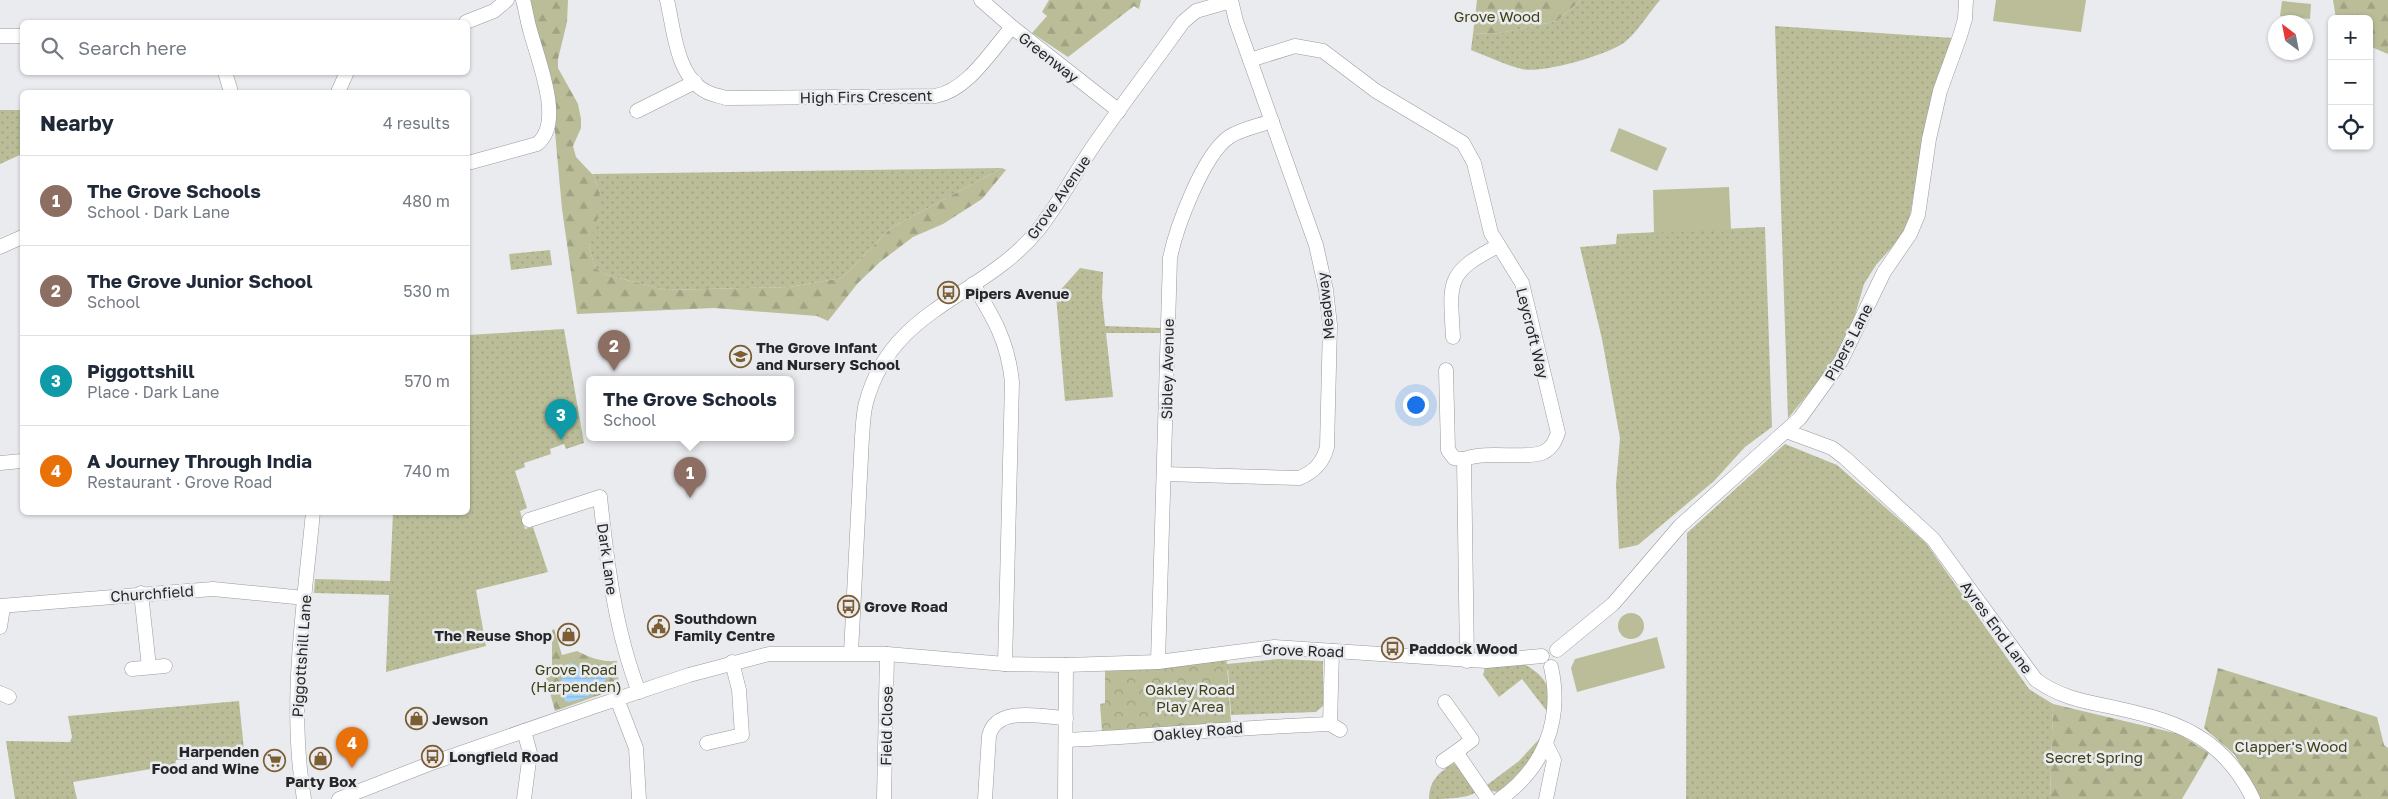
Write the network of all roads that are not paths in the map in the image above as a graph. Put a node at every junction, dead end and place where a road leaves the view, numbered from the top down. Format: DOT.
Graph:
graph roads {
  1 [pos="507,0"];
  2 [pos="523,0"];
  3 [pos="667,0"];
  4 [pos="981,0"];
  5 [pos="1231,0"];
  6 [pos="1966,0"];
  7 [pos="470,20"];
  8 [pos="1012,27"];
  9 [pos="0,36"];
  10 [pos="20,36"];
  11 [pos="1250,60"];
  12 [pos="226,75"];
  13 [pos="346,75"];
  14 [pos="695,82"];
  15 [pos="230,90"];
  16 [pos="339,90"];
  17 [pos="637,111"];
  18 [pos="1119,111"];
  19 [pos="1272,121"];
  20 [pos="470,162"];
  21 [pos="20,238"];
  22 [pos="1498,246"];
  23 [pos="0,247"];
  24 [pos="974,284"];
  25 [pos="1454,337"];
  26 [pos="1446,370"];
  27 [pos="1786,431"];
  28 [pos="1464,459"];
  29 [pos="20,461"];
  30 [pos="0,463"];
  31 [pos="1164,474"];
  32 [pos="313,515"];
  33 [pos="528,520"];
  34 [pos="141,593"];
  35 [pos="305,598"];
  36 [pos="2,606"];
  37 [pos="0,626"];
  38 [pos="1557,650"];
  39 [pos="1332,651"];
  40 [pos="850,653"];
  41 [pos="887,654"];
  42 [pos="1542,656"];
  43 [pos="1466,660"];
  44 [pos="732,662"];
  45 [pos="1158,662"];
  46 [pos="1005,664"];
  47 [pos="1066,665"];
  48 [pos="165,666"];
  49 [pos="1552,667"];
  50 [pos="149,668"];
  51 [pos="132,669"];
  52 [pos="638,692"];
  53 [pos="617,699"];
  54 [pos="1444,702"];
  55 [pos="1066,718"];
  56 [pos="524,731"];
  57 [pos="1066,740"];
  58 [pos="707,743"];
  59 [pos="1546,744"];
  60 [pos="1456,752"];
  61 [pos="1443,761"];
  62 [pos="304,799"];
  63 [pos="340,799"];
  64 [pos="524,799"];
  65 [pos="640,799"];
  66 [pos="884,799"];
  67 [pos="985,799"];
  68 [pos="1065,799"];
  69 [pos="1488,799"];
  70 [pos="1500,799"];
  71 [pos="1546,799"];
  72 [pos="2253,799"];
  1 -- 7 [label="street"];
  2 -- 20 [label="street"];
  3 -- 14 [label="street, High Firs Crescent"];
  4 -- 8 [label="street, Greenway"];
  5 -- 11 [label="street, Meadway"];
  5 -- 18 [label="street, Grove Avenue"];
  6 -- 27 [label="street, Pipers Lane"];
  8 -- 14 [label="street, High Firs Crescent"];
  8 -- 18 [label="street, Greenway"];
  9 -- 10 [label="street"];
  11 -- 19 [label="street, Meadway"];
  11 -- 22 [label="street, Leycroft Way"];
  12 -- 15 [label="street"];
  13 -- 16 [label="street"];
  14 -- 17 [label="street"];
  18 -- 24 [label="street, Grove Avenue"];
  19 -- 31 [label="street, Sibley Avenue"];
  19 -- 31 [label="street, Meadway"];
  21 -- 23 [label="street"];
  22 -- 25 [label="street"];
  22 -- 28 [label="street, Leycroft Way"];
  24 -- 40 [label="street, Grove Avenue"];
  24 -- 46 [label="street"];
  26 -- 28 [label="street"];
  27 -- 38 [label="street, Pipers Lane"];
  27 -- 72 [label="street, Ayres End Lane"];
  28 -- 43 [label="street"];
  29 -- 30 [label="street"];
  31 -- 45 [label="street, Sibley Avenue"];
  32 -- 35 [label="street, Piggottshill Lane"];
  33 -- 52 [label="street, Dark Lane"];
  34 -- 35 [label="street, Churchfield"];
  34 -- 36 [label="street, Churchfield"];
  34 -- 50 [label="street"];
  35 -- 62 [label="street, Piggottshill Lane"];
  36 -- 37 [label="street"];
  38 -- 42 [label="street, Grove Road"];
  38 -- 49 [label="street"];
  39 -- 43 [label="street, Grove Road"];
  39 -- 45 [label="street, Grove Road"];
  39 -- 57 [label="street, Oakley Road"];
  40 -- 41 [label="street, Grove Road"];
  40 -- 44 [label="street, Grove Road"];
  41 -- 46 [label="street, Grove Road"];
  41 -- 66 [label="street, Field Close"];
  42 -- 43 [label="street, Grove Road"];
  42 -- 49 [label="street"];
  44 -- 52 [label="street, Grove Road"];
  44 -- 58 [label="street"];
  45 -- 47 [label="street, Grove Road"];
  46 -- 47 [label="street, Grove Road"];
  47 -- 55 [label="street"];
  48 -- 50 [label="street"];
  49 -- 59 [label="street"];
  50 -- 51 [label="street"];
  52 -- 53 [label="street, Grove Road"];
  53 -- 56 [label="street, Grove Road"];
  53 -- 65 [label="street"];
  54 -- 60 [label="street"];
  55 -- 57 [label="street"];
  55 -- 67 [label="street"];
  56 -- 63 [label="street, Grove Road"];
  56 -- 64 [label="street"];
  57 -- 68 [label="street"];
  59 -- 70 [label="street"];
  59 -- 71 [label="street"];
  60 -- 61 [label="street"];
  60 -- 69 [label="street"];
}
